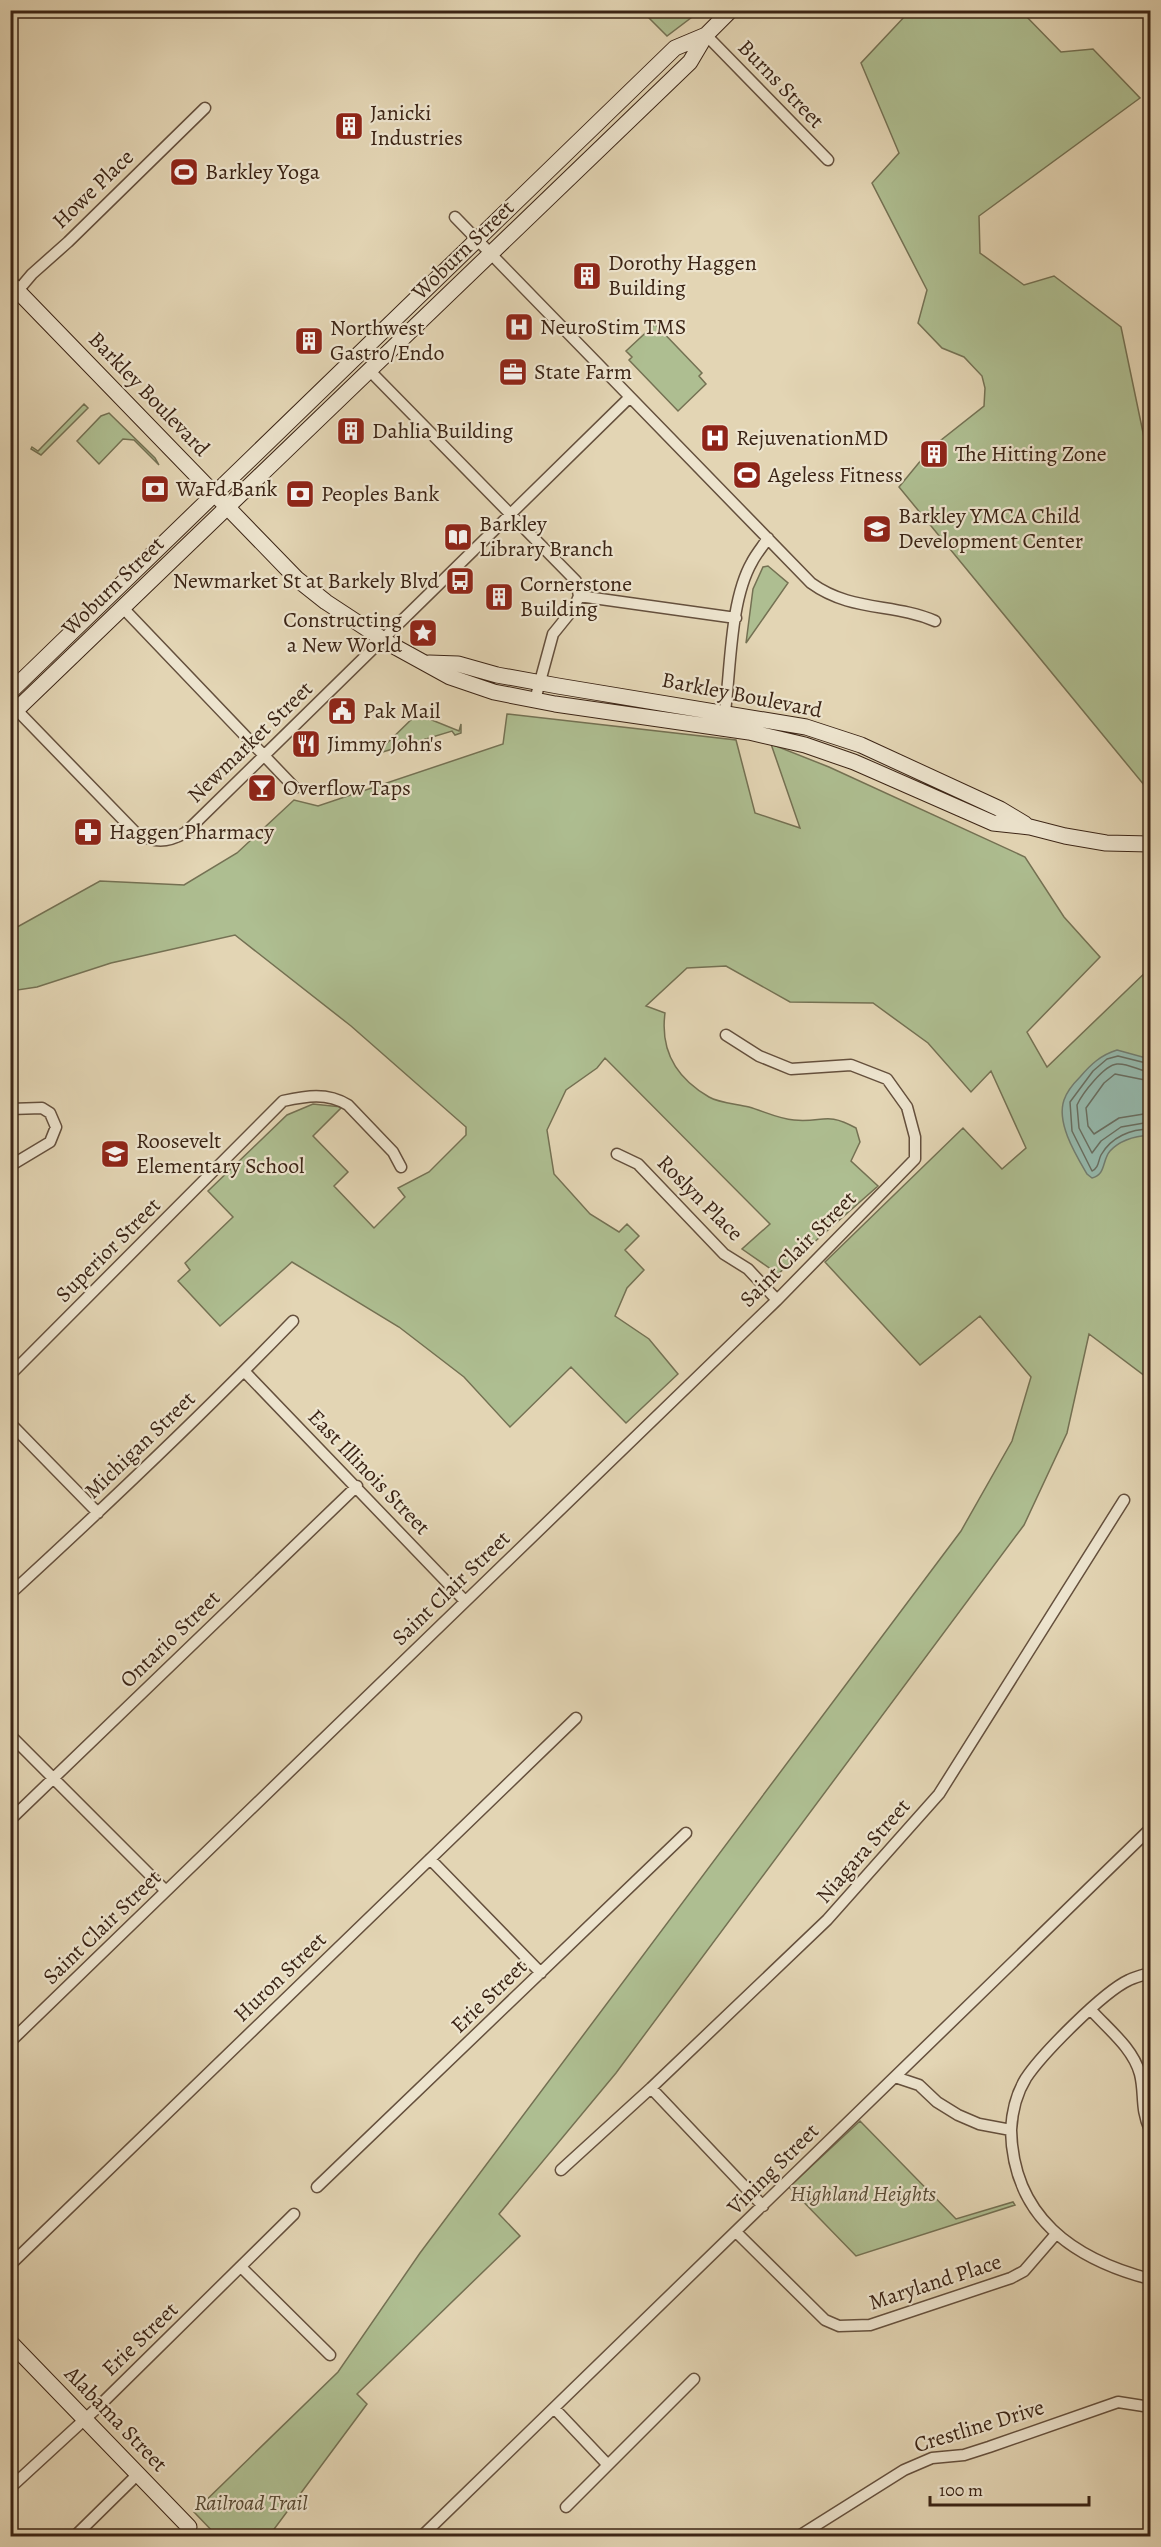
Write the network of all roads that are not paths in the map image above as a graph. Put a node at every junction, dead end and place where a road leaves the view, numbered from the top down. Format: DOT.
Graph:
graph roads {
  1 [pos="731,10"];
  2 [pos="706,34"];
  3 [pos="205,108"];
  4 [pos="828,160"];
  5 [pos="456,217"];
  6 [pos="477,239"];
  7 [pos="491,254"];
  8 [pos="13,291"];
  9 [pos="370,371"];
  10 [pos="630,397"];
  11 [pos="214,494"];
  12 [pos="227,508"];
  13 [pos="510,515"];
  14 [pos="768,538"];
  15 [pos="579,596"];
  16 [pos="123,608"];
  17 [pos="736,618"];
  18 [pos="935,621"];
  19 [pos="383,640"];
  20 [pos="429,663"];
  21 [pos="539,682"];
  22 [pos="10,692"];
  23 [pos="535,700"];
  24 [pos="13,709"];
  25 [pos="725,713"];
  26 [pos="722,728"];
  27 [pos="264,755"];
  28 [pos="295,788"];
  29 [pos="1030,827"];
  30 [pos="1150,844"];
  31 [pos="726,1035"];
  32 [pos="10,1109"];
  33 [pos="617,1154"];
  34 [pos="10,1166"];
  35 [pos="401,1167"];
  36 [pos="777,1300"];
  37 [pos="293,1321"];
  38 [pos="244,1371"];
  39 [pos="10,1375"];
  40 [pos="10,1423"];
  41 [pos="357,1486"];
  42 [pos="1124,1500"];
  43 [pos="98,1513"];
  44 [pos="10,1594"];
  45 [pos="465,1601"];
  46 [pos="576,1718"];
  47 [pos="10,1735"];
  48 [pos="53,1779"];
  49 [pos="10,1820"];
  50 [pos="1150,1829"];
  51 [pos="686,1833"];
  52 [pos="430,1859"];
  53 [pos="166,1891"];
  54 [pos="541,1973"];
  55 [pos="1150,1973"];
  56 [pos="1090,2010"];
  57 [pos="10,2042"];
  58 [pos="895,2077"];
  59 [pos="651,2088"];
  60 [pos="1011,2130"];
  61 [pos="1150,2130"];
  62 [pos="561,2170"];
  63 [pos="317,2187"];
  64 [pos="763,2206"];
  65 [pos="294,2214"];
  66 [pos="736,2232"];
  67 [pos="1056,2234"];
  68 [pos="10,2265"];
  69 [pos="242,2268"];
  70 [pos="1150,2279"];
  71 [pos="10,2342"];
  72 [pos="330,2355"];
  73 [pos="694,2379"];
  74 [pos="1150,2407"];
  75 [pos="554,2408"];
  76 [pos="85,2419"];
  77 [pos="607,2464"];
  78 [pos="138,2474"];
  79 [pos="10,2488"];
  80 [pos="566,2507"];
  81 [pos="193,2532"];
  82 [pos="75,2536"];
  83 [pos="422,2536"];
  84 [pos="799,2536"];
  1 -- 2 [label="main road, Woburn Street"];
  2 -- 4 [label="street, Burns Street"];
  2 -- 6 [label="main road, Woburn Street"];
  2 -- 7 [label="main road, Woburn Street"];
  3 -- 8 [label="street, Howe Place"];
  5 -- 6 [label="street"];
  6 -- 7 [label="street"];
  6 -- 11 [label="main road, Woburn Street"];
  7 -- 9 [label="main road, Woburn Street"];
  7 -- 10 [label="street"];
  8 -- 11 [label="main road, Barkley Boulevard"];
  9 -- 12 [label="main road, Woburn Street"];
  9 -- 13 [label="street"];
  10 -- 13 [label="street, Newmarket Street"];
  10 -- 14 [label="street"];
  11 -- 12 [label="main road, Barkley Boulevard"];
  11 -- 22 [label="main road, Woburn Street"];
  12 -- 16 [label="main road, Woburn Street"];
  12 -- 19 [label="main road, Barkley Boulevard"];
  13 -- 15 [label="street"];
  13 -- 19 [label="street, Newmarket Street"];
  14 -- 17 [label="street"];
  14 -- 18 [label="street"];
  15 -- 17 [label="street"];
  15 -- 21 [label="street"];
  16 -- 24 [label="main road, Woburn Street"];
  16 -- 27 [label="street"];
  17 -- 25 [label="street"];
  19 -- 20 [label="main road, Barkley Boulevard"];
  19 -- 27 [label="street, Newmarket Street"];
  20 -- 21 [label="main road, Barkley Boulevard"];
  20 -- 23 [label="main road, Barkley Boulevard"];
  21 -- 23 [label="street"];
  21 -- 25 [label="main road, Barkley Boulevard"];
  23 -- 26 [label="main road, Barkley Boulevard"];
  24 -- 27 [label="street, Newmarket Street"];
  25 -- 26 [label="street"];
  25 -- 29 [label="main road, Barkley Boulevard"];
  26 -- 29 [label="main road, Barkley Boulevard"];
  27 -- 28 [label="street"];
  29 -- 30 [label="main road, Barkley Boulevard"];
  31 -- 36 [label="street, Saint Clair Street"];
  32 -- 34 [label="street"];
  33 -- 36 [label="street, Roslyn Place"];
  35 -- 39 [label="street, Superior Street"];
  36 -- 45 [label="street, Saint Clair Street"];
  37 -- 38 [label="street, Michigan Street"];
  38 -- 41 [label="street, East Illinois Street"];
  38 -- 43 [label="street, Michigan Street"];
  40 -- 43 [label="street"];
  41 -- 45 [label="street, East Illinois Street"];
  41 -- 48 [label="street, Ontario Street"];
  42 -- 59 [label="street, Niagara Street"];
  43 -- 44 [label="street, Michigan Street"];
  45 -- 53 [label="street, Saint Clair Street"];
  46 -- 52 [label="street, Huron Street"];
  47 -- 48 [label="street"];
  48 -- 49 [label="street, Ontario Street"];
  48 -- 53 [label="street"];
  50 -- 58 [label="street, Vining Street"];
  51 -- 54 [label="street, Erie Street"];
  52 -- 54 [label="street"];
  52 -- 68 [label="street, Huron Street"];
  53 -- 57 [label="street, Saint Clair Street"];
  54 -- 63 [label="street, Erie Street"];
  55 -- 56 [label="street"];
  56 -- 60 [label="street"];
  56 -- 61 [label="street"];
  58 -- 60 [label="street"];
  58 -- 64 [label="street, Vining Street"];
  59 -- 62 [label="street, Niagara Street"];
  59 -- 64 [label="street"];
  60 -- 67 [label="street"];
  64 -- 66 [label="street, Vining Street"];
  65 -- 69 [label="street, Erie Street"];
  66 -- 67 [label="street, Maryland Place"];
  66 -- 75 [label="street, Vining Street"];
  67 -- 70 [label="street"];
  69 -- 72 [label="street"];
  69 -- 76 [label="street, Erie Street"];
  71 -- 76 [label="main road, Alabama Street"];
  73 -- 77 [label="street"];
  74 -- 84 [label="street, Crestline Drive"];
  75 -- 77 [label="street"];
  75 -- 83 [label="street, Vining Street"];
  76 -- 78 [label="main road, Alabama Street"];
  76 -- 79 [label="street, Erie Street"];
  77 -- 80 [label="street"];
  78 -- 81 [label="main road, Alabama Street"];
  78 -- 82 [label="street"];
}
